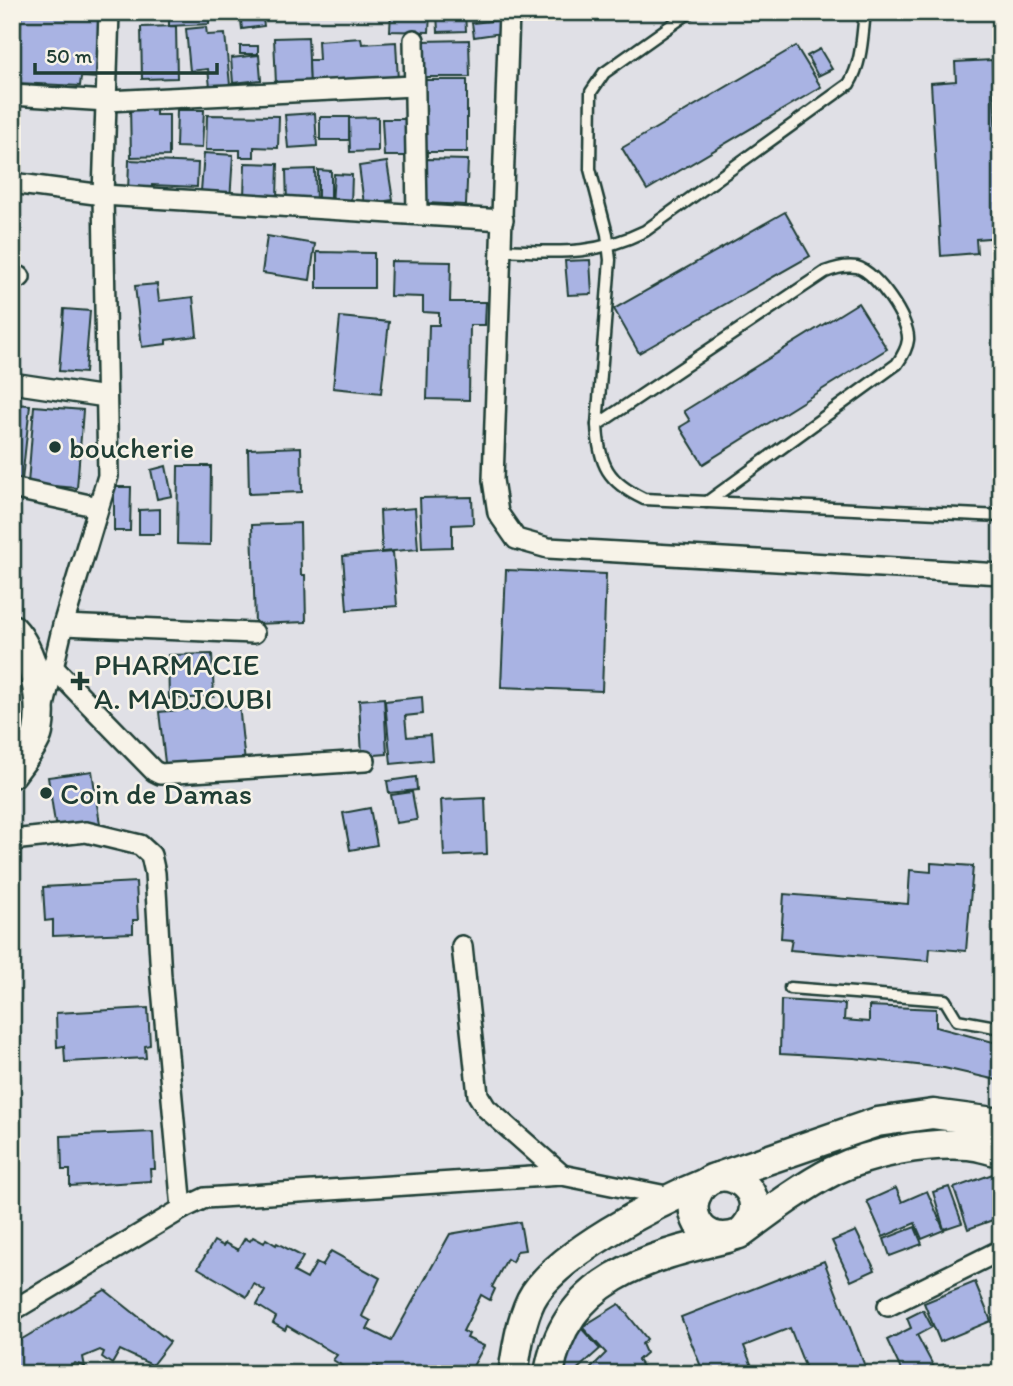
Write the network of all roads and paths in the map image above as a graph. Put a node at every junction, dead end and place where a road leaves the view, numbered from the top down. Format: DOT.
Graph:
graph roads {
  1 [pos="109,12"];
  2 [pos="509,12"];
  3 [pos="690,12"];
  4 [pos="866,12"];
  5 [pos="414,40"];
  6 [pos="414,86"];
  7 [pos="12,95"];
  8 [pos="107,101"];
  9 [pos="12,183"];
  10 [pos="103,195"];
  11 [pos="416,214"];
  12 [pos="503,220"];
  13 [pos="609,247"];
  14 [pos="500,250"];
  15 [pos="12,383"];
  16 [pos="106,397"];
  17 [pos="597,425"];
  18 [pos="12,488"];
  19 [pos="707,502"];
  20 [pos="98,507"];
  21 [pos="1001,516"];
  22 [pos="1001,574"];
  23 [pos="63,625"];
  24 [pos="12,629"];
  25 [pos="254,633"];
  26 [pos="53,667"];
  27 [pos="38,734"];
  28 [pos="365,761"];
  29 [pos="12,773"];
  30 [pos="12,840"];
  31 [pos="462,946"];
  32 [pos="790,988"];
  33 [pos="1001,1028"];
  34 [pos="1001,1122"];
  35 [pos="1001,1152"];
  36 [pos="562,1175"];
  37 [pos="711,1180"];
  38 [pos="671,1197"];
  39 [pos="182,1209"];
  40 [pos="736,1236"];
  41 [pos="1001,1250"];
  42 [pos="888,1306"];
  43 [pos="12,1311"];
  44 [pos="513,1374"];
  45 [pos="549,1374"];
  1 -- 8 [label="street"];
  2 -- 12 [label="street"];
  3 -- 13 [label="lane"];
  4 -- 13 [label="lane"];
  5 -- 6 [label="street"];
  6 -- 8 [label="street"];
  6 -- 11 [label="street"];
  7 -- 8 [label="street"];
  8 -- 10 [label="street"];
  9 -- 10 [label="street"];
  10 -- 11 [label="street"];
  10 -- 16 [label="street"];
  11 -- 12 [label="street"];
  12 -- 14 [label="street"];
  13 -- 14 [label="lane"];
  13 -- 17 [label="lane"];
  14 -- 22 [label="street"];
  15 -- 16 [label="street"];
  16 -- 20 [label="street"];
  17 -- 19 [label="lane"];
  17 -- 19 [label="lane"];
  18 -- 20 [label="street"];
  19 -- 21 [label="lane"];
  20 -- 23 [label="street"];
  23 -- 25 [label="street"];
  23 -- 26 [label="street"];
  24 -- 27 [label="street"];
  26 -- 27 [label="street"];
  26 -- 28 [label="street"];
  27 -- 29 [label="street"];
  30 -- 39 [label="street"];
  31 -- 36 [label="street"];
  32 -- 33 [label="lane"];
  34 -- 37 [label="street"];
  35 -- 40 [label="street"];
  36 -- 38 [label="street"];
  36 -- 39 [label="street"];
  37 -- 38 [label="street"];
  37 -- 40 [label="street"];
  37 -- 40 [label="street"];
  38 -- 44 [label="street"];
  39 -- 43 [label="street"];
  40 -- 45 [label="street"];
  41 -- 42 [label="street"];
}
